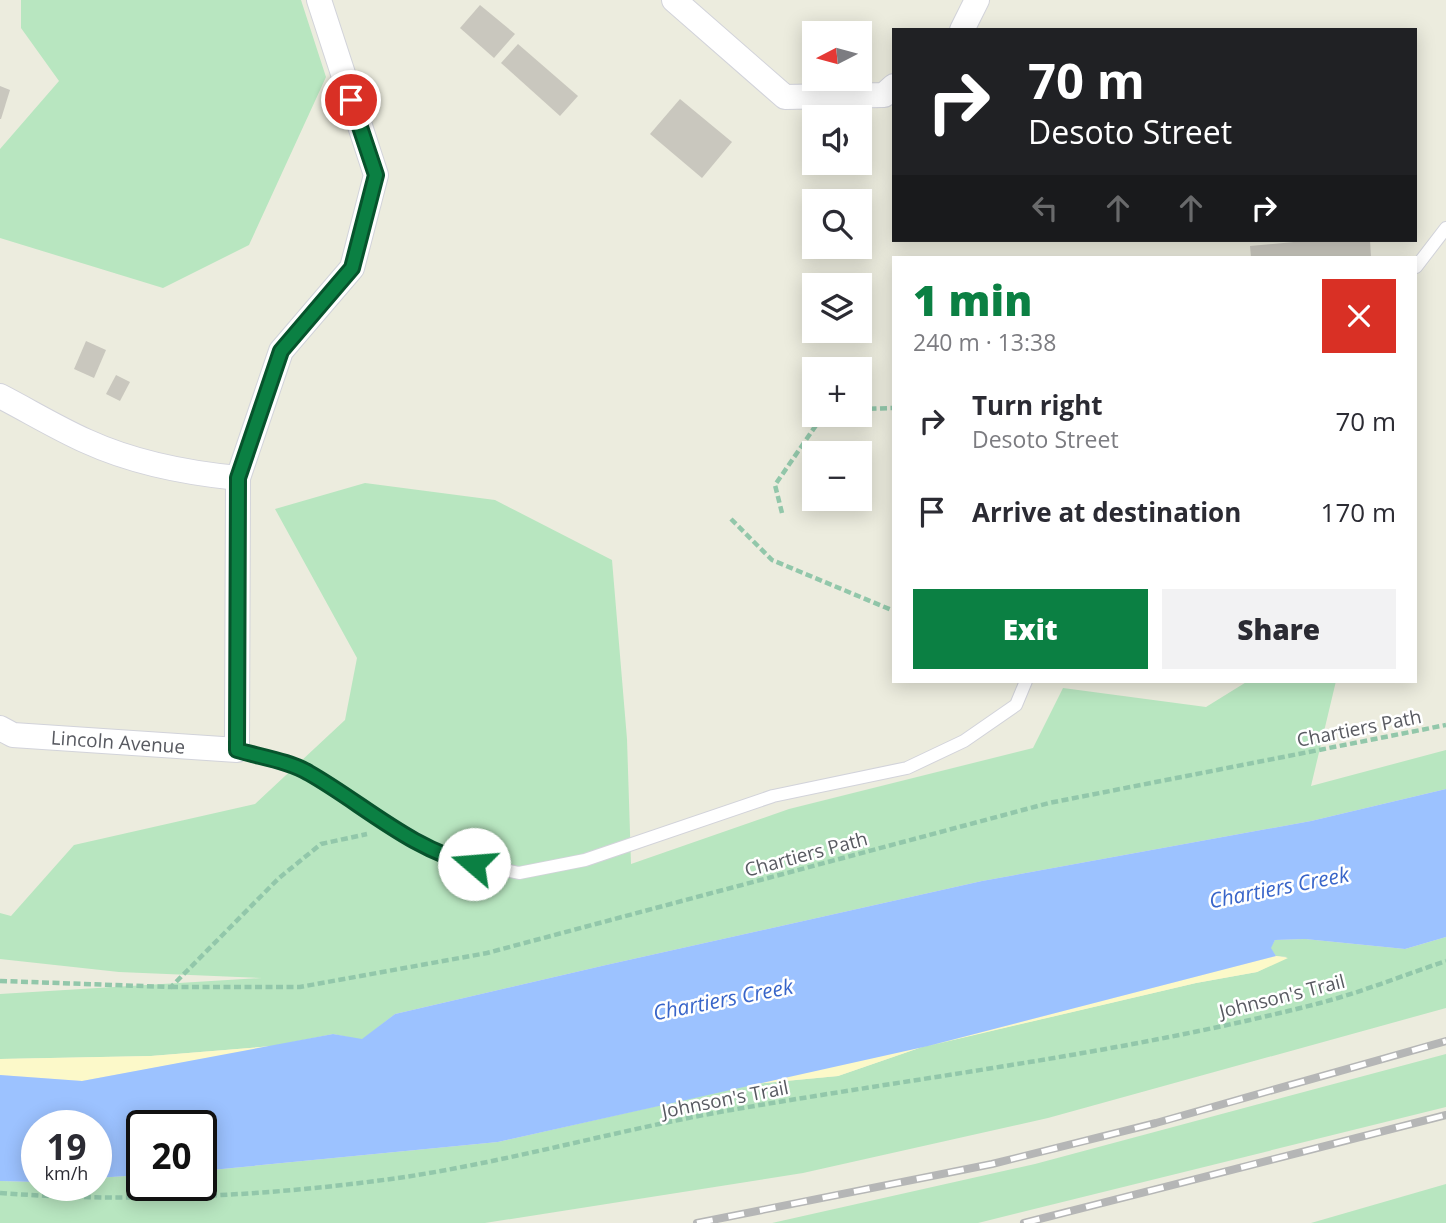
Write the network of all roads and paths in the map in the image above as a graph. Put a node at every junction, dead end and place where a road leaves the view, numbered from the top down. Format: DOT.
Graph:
graph roads {
  1 [pos="319,0"];
  2 [pos="674,0"];
  3 [pos="977,0"];
  4 [pos="963,28"];
  5 [pos="892,88"];
  6 [pos="1446,228"];
  7 [pos="1417,266"];
  8 [pos="0,396"];
  9 [pos="892,408"];
  10 [pos="872,409"];
  11 [pos="815,427"];
  12 [pos="238,478"];
  13 [pos="782,513"];
  14 [pos="731,519"];
  15 [pos="892,610"];
  16 [pos="1025,683"];
  17 [pos="1446,725"];
  18 [pos="0,728"];
  19 [pos="237,750"];
  20 [pos="396,828"];
  21 [pos="1446,961"];
  22 [pos="0,981"];
  23 [pos="171,987"];
  24 [pos="0,1193"];
  1 -- 12 [label="street"];
  2 -- 5 [label="street"];
  3 -- 4 [label="street"];
  6 -- 7 [label="lane"];
  8 -- 12 [label="street"];
  9 -- 10 [label="path"];
  11 -- 13 [label="path"];
  12 -- 19 [label="street"];
  14 -- 15 [label="path"];
  16 -- 20 [label="lane"];
  17 -- 23 [label="path, Chartiers Path"];
  18 -- 19 [label="street, Lincoln Avenue"];
  19 -- 20 [label="lane"];
  20 -- 23 [label="path"];
  21 -- 24 [label="path, Johnson's Trail"];
  22 -- 23 [label="path, Chartiers Path"];
}
